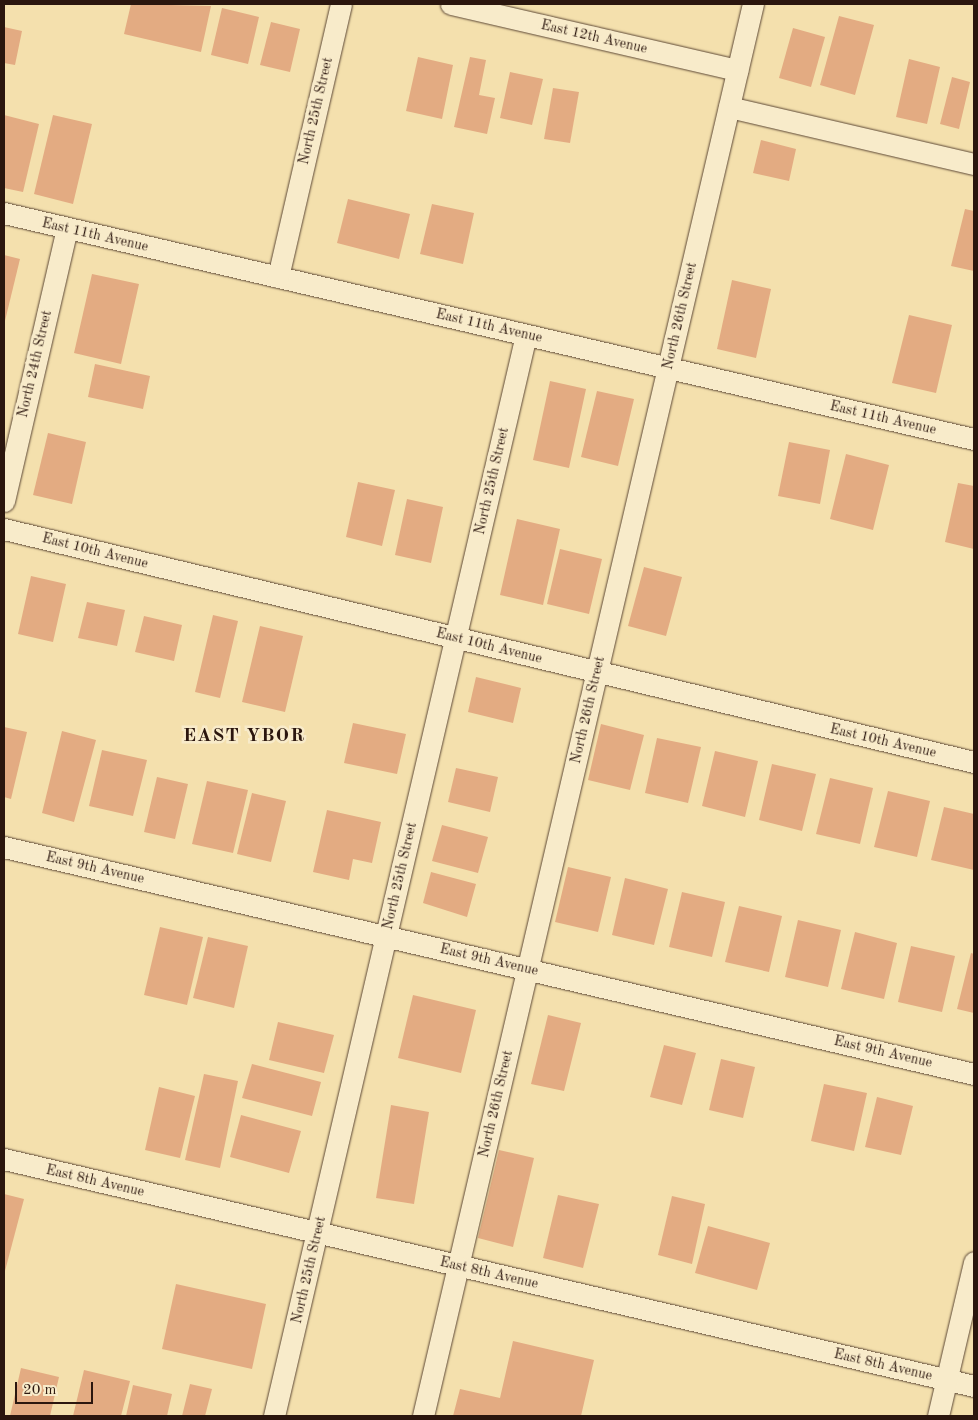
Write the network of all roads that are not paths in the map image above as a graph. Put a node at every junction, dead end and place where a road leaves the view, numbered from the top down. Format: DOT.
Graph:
graph roads {
  1 [pos="341,4"];
  2 [pos="452,4"];
  3 [pos="753,4"];
  4 [pos="737,70"];
  5 [pos="729,107"];
  6 [pos="974,164"];
  7 [pos="4,213"];
  8 [pos="67,228"];
  9 [pos="278,277"];
  10 [pos="526,335"];
  11 [pos="668,368"];
  12 [pos="974,440"];
  13 [pos="4,501"];
  14 [pos="4,529"];
  15 [pos="456,638"];
  16 [pos="597,672"];
  17 [pos="974,762"];
  18 [pos="4,847"];
  19 [pos="386,936"];
  20 [pos="528,969"];
  21 [pos="974,1074"];
  22 [pos="4,1159"];
  23 [pos="317,1233"];
  24 [pos="974,1262"];
  25 [pos="458,1266"];
  26 [pos="947,1379"];
  27 [pos="974,1386"];
  28 [pos="274,1416"];
  29 [pos="423,1416"];
  30 [pos="938,1416"];
  1 -- 9 [label="street, North 25th Street"];
  2 -- 4 [label="street, East 12th Avenue"];
  3 -- 4 [label="street, North 26th Street"];
  4 -- 5 [label="street, North 26th Street"];
  5 -- 6 [label="street"];
  5 -- 11 [label="street, North 26th Street"];
  7 -- 8 [label="street, East 11th Avenue"];
  8 -- 9 [label="street, East 11th Avenue"];
  8 -- 13 [label="street, North 24th Street"];
  9 -- 10 [label="street, East 11th Avenue"];
  10 -- 11 [label="street, East 11th Avenue"];
  10 -- 15 [label="street, North 25th Street"];
  11 -- 12 [label="street, East 11th Avenue"];
  11 -- 16 [label="street, North 26th Street"];
  14 -- 15 [label="street, East 10th Avenue"];
  15 -- 16 [label="street, East 10th Avenue"];
  15 -- 19 [label="street, North 25th Street"];
  16 -- 17 [label="street, East 10th Avenue"];
  16 -- 20 [label="street, North 26th Street"];
  18 -- 19 [label="street, East 9th Avenue"];
  19 -- 20 [label="street, East 9th Avenue"];
  19 -- 23 [label="street, North 25th Street"];
  20 -- 21 [label="street, East 9th Avenue"];
  20 -- 25 [label="street, North 26th Street"];
  22 -- 23 [label="street, East 8th Avenue"];
  23 -- 25 [label="street, East 8th Avenue"];
  23 -- 28 [label="street, North 25th Street"];
  24 -- 26 [label="street"];
  25 -- 26 [label="street, East 8th Avenue"];
  25 -- 29 [label="street, North 26th Street"];
  26 -- 27 [label="street, East 8th Avenue"];
  26 -- 30 [label="street"];
}
